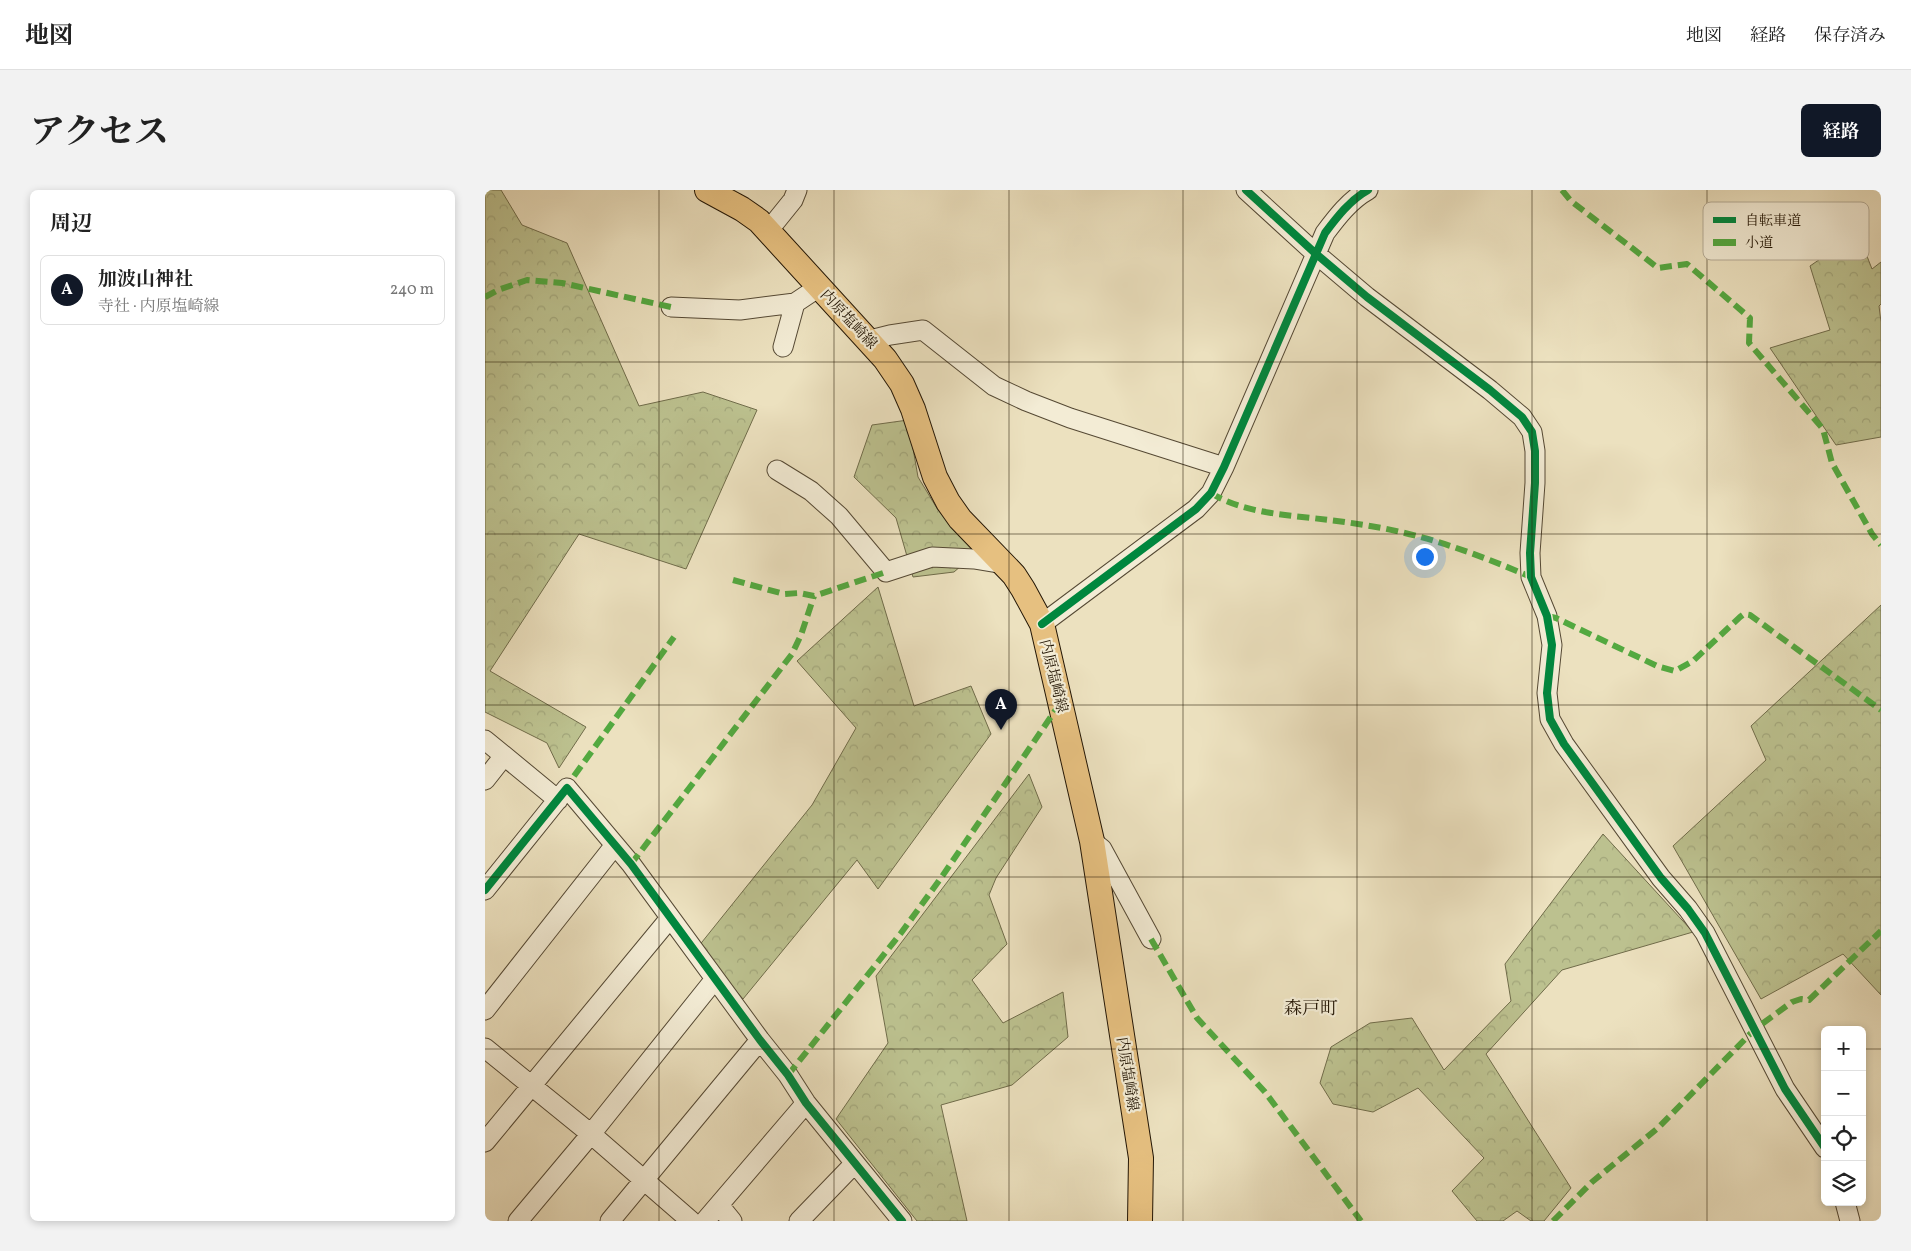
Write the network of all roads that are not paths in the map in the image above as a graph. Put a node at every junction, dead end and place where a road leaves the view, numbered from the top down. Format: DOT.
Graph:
graph roads {
  1 [pos="707,190"];
  2 [pos="797,190"];
  3 [pos="1246,190"];
  4 [pos="1367,190"];
  5 [pos="768,231"];
  6 [pos="1315,253"];
  7 [pos="819,287"];
  8 [pos="795,304"];
  9 [pos="671,307"];
  10 [pos="870,340"];
  11 [pos="783,347"];
  12 [pos="1225,467"];
  13 [pos="777,470"];
  14 [pos="1004,564"];
  15 [pos="1042,624"];
  16 [pos="485,740"];
  17 [pos="504,756"];
  18 [pos="485,780"];
  19 [pos="558,800"];
  20 [pos="1092,841"];
  21 [pos="615,845"];
  22 [pos="485,890"];
  23 [pos="670,918"];
  24 [pos="1151,939"];
  25 [pos="715,979"];
  26 [pos="485,1010"];
  27 [pos="760,1040"];
  28 [pos="485,1048"];
  29 [pos="531,1086"];
  30 [pos="806,1103"];
  31 [pos="591,1134"];
  32 [pos="485,1142"];
  33 [pos="1821,1142"];
  34 [pos="855,1163"];
  35 [pos="643,1180"];
  36 [pos="719,1205"];
  37 [pos="1846,1206"];
  38 [pos="518,1221"];
  39 [pos="611,1221"];
  40 [pos="691,1221"];
  41 [pos="705,1221"];
  42 [pos="732,1221"];
  43 [pos="799,1221"];
  44 [pos="902,1221"];
  45 [pos="1140,1221"];
  46 [pos="1849,1221"];
  1 -- 5 [label="main road, 内原塩崎線"];
  2 -- 5 [label="street"];
  3 -- 6 [label="street"];
  4 -- 6 [label="street"];
  5 -- 7 [label="main road, 内原塩崎線"];
  6 -- 12 [label="street"];
  6 -- 33 [label="street"];
  7 -- 8 [label="street"];
  7 -- 10 [label="main road, 内原塩崎線"];
  8 -- 9 [label="street"];
  8 -- 11 [label="street"];
  10 -- 12 [label="street"];
  10 -- 14 [label="main road, 内原塩崎線"];
  12 -- 15 [label="street"];
  13 -- 14 [label="street"];
  14 -- 15 [label="main road, 内原塩崎線"];
  15 -- 20 [label="main road, 内原塩崎線"];
  16 -- 17 [label="street"];
  17 -- 18 [label="street"];
  17 -- 19 [label="street"];
  19 -- 21 [label="street"];
  19 -- 22 [label="street"];
  20 -- 24 [label="street"];
  20 -- 45 [label="main road, 内原塩崎線"];
  21 -- 23 [label="street"];
  21 -- 26 [label="street"];
  23 -- 25 [label="street"];
  23 -- 29 [label="street"];
  25 -- 27 [label="street"];
  25 -- 31 [label="street"];
  27 -- 30 [label="street"];
  27 -- 35 [label="street"];
  28 -- 29 [label="street"];
  29 -- 31 [label="street"];
  29 -- 32 [label="street"];
  30 -- 34 [label="street"];
  30 -- 36 [label="street"];
  31 -- 35 [label="street"];
  31 -- 38 [label="street"];
  34 -- 43 [label="street"];
  34 -- 44 [label="street"];
  35 -- 39 [label="street"];
  35 -- 40 [label="street"];
  36 -- 41 [label="street"];
  36 -- 42 [label="street"];
  37 -- 46 [label="street"];
}
